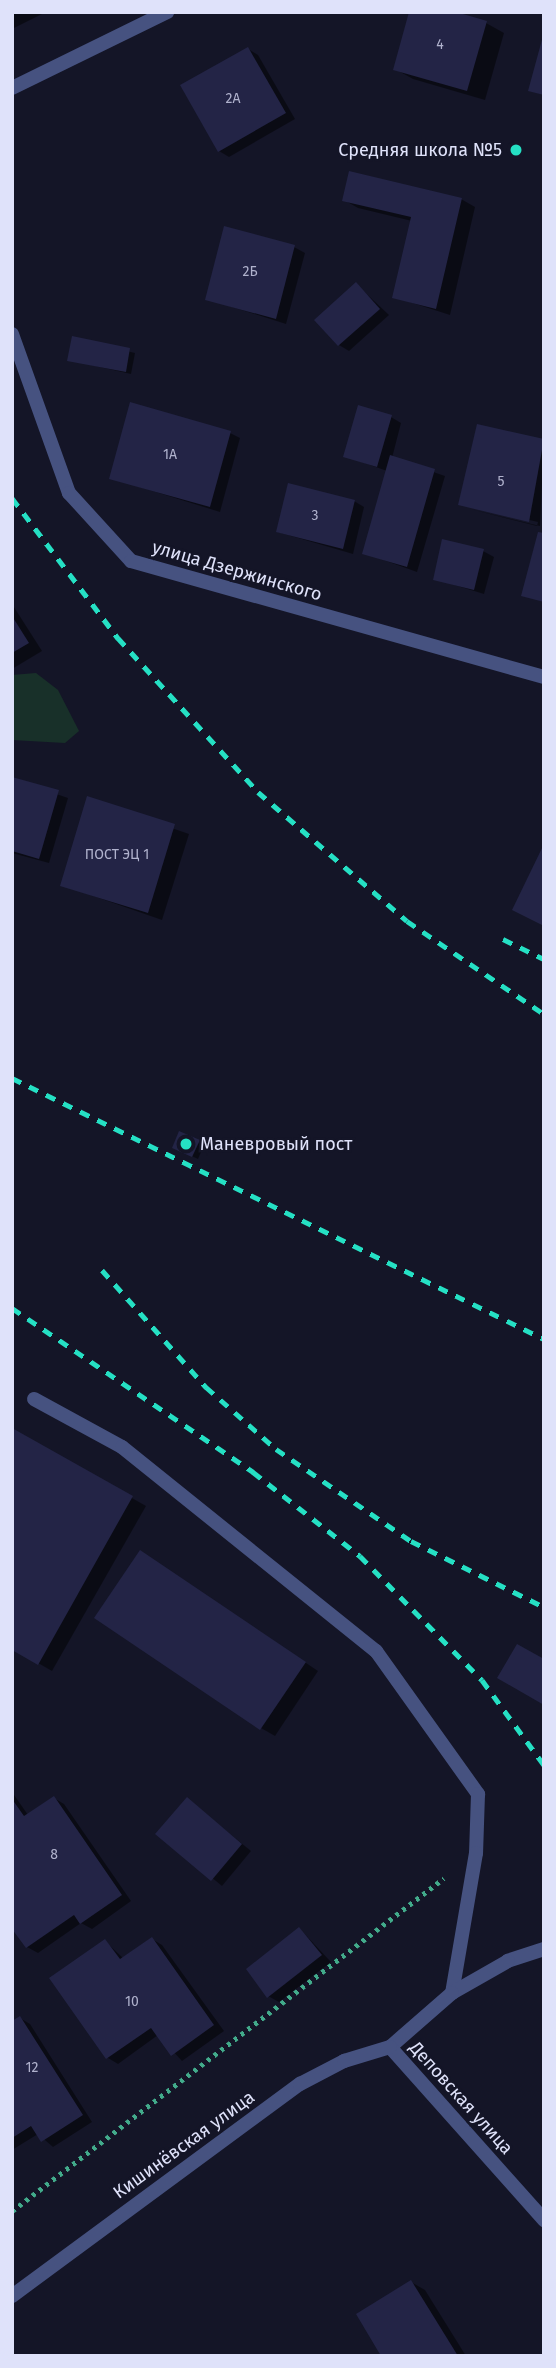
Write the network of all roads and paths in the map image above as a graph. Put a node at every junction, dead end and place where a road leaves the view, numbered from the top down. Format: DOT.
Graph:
graph roads {
  1 [pos="167,12"];
  2 [pos="12,88"];
  3 [pos="12,334"];
  4 [pos="544,677"];
  5 [pos="34,1399"];
  6 [pos="476,1853"];
  7 [pos="544,1949"];
  8 [pos="452,1993"];
  9 [pos="390,2046"];
  10 [pos="12,2211"];
  11 [pos="544,2220"];
  12 [pos="12,2296"];
  1 -- 2 [label="street"];
  3 -- 4 [label="street, улица Дзержинского"];
  5 -- 6 [label="street"];
  6 -- 8 [label="street"];
  6 -- 10 [label="path"];
  7 -- 8 [label="street, Деповская улица"];
  8 -- 9 [label="street, Деповская улица"];
  9 -- 11 [label="street, Деповская улица"];
  9 -- 12 [label="street, Кишинёвская улица"];
}
